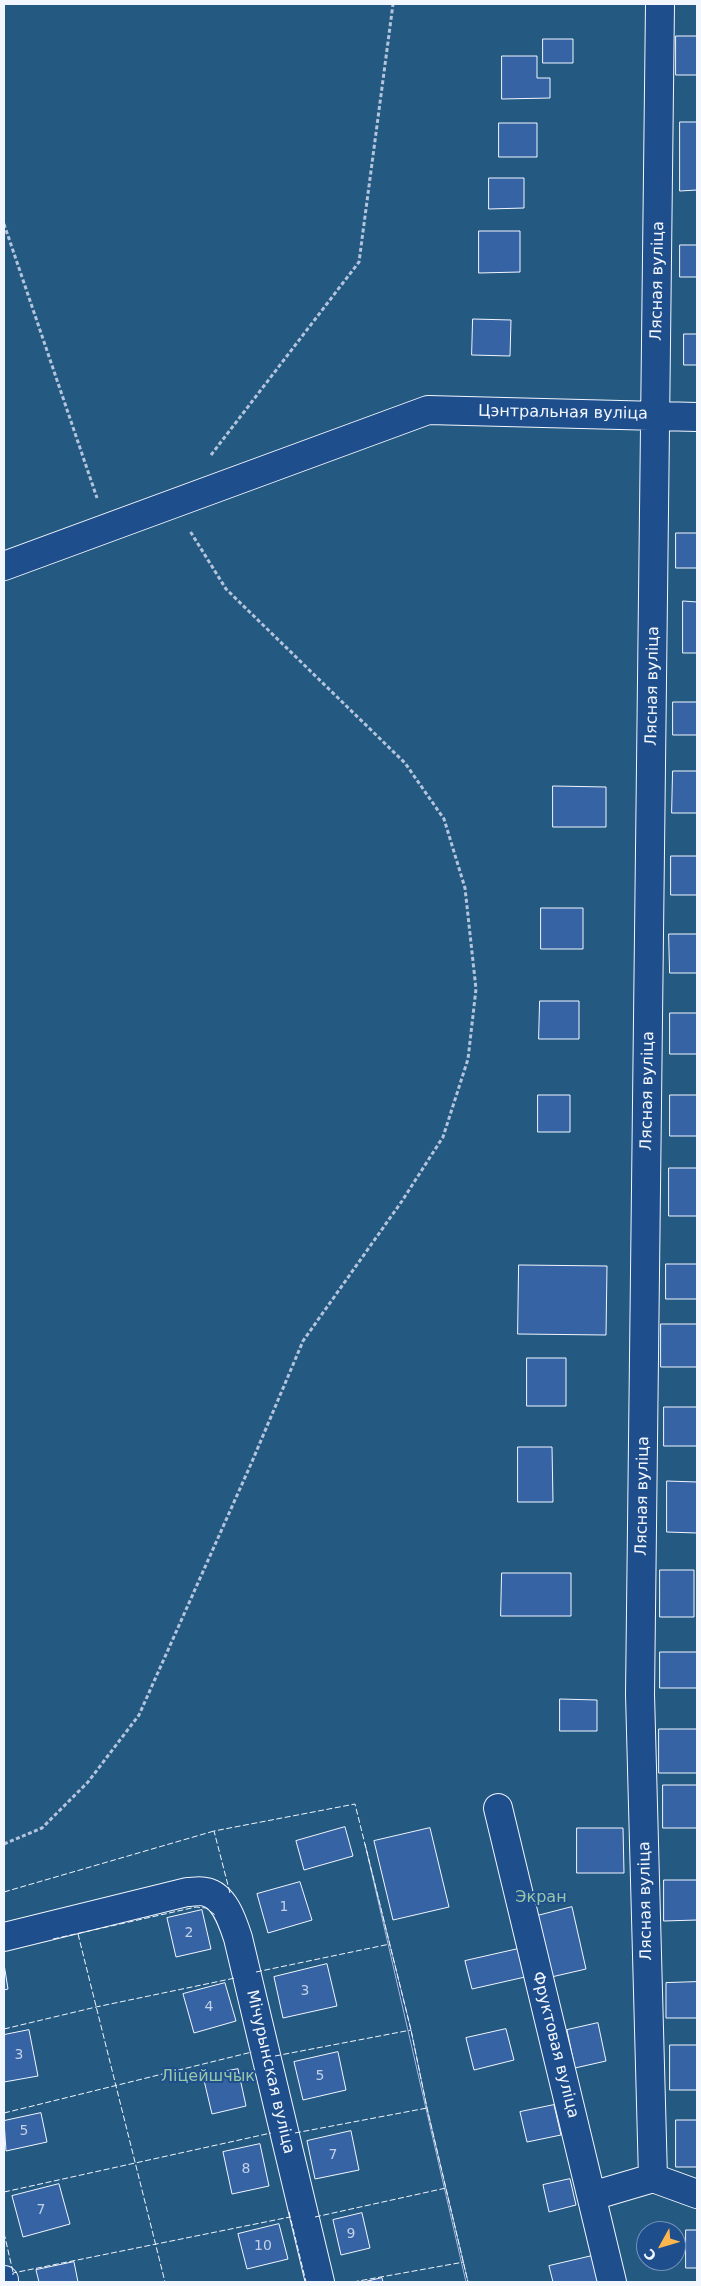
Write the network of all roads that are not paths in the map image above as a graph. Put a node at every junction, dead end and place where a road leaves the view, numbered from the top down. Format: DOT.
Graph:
graph roads {
  1 [pos="660,4"];
  2 [pos="656,416"];
  3 [pos="697,417"];
  4 [pos="4,566"];
  5 [pos="498,1808"];
  6 [pos="4,1937"];
  7 [pos="653,2178"];
  8 [pos="697,2194"];
  9 [pos="592,2196"];
  10 [pos="320,2282"];
  11 [pos="612,2282"];
  1 -- 2 [label="street, Лясная вуліца"];
  2 -- 3 [label="street, Цэнтральная вуліца"];
  2 -- 4 [label="street, Цэнтральная вуліца"];
  2 -- 7 [label="street, Лясная вуліца"];
  5 -- 9 [label="street, Фруктовая вуліца"];
  6 -- 10 [label="street, Мічурынская вуліца"];
  7 -- 8 [label="street"];
  7 -- 9 [label="street"];
  9 -- 11 [label="street, Фруктовая вуліца"];
}
